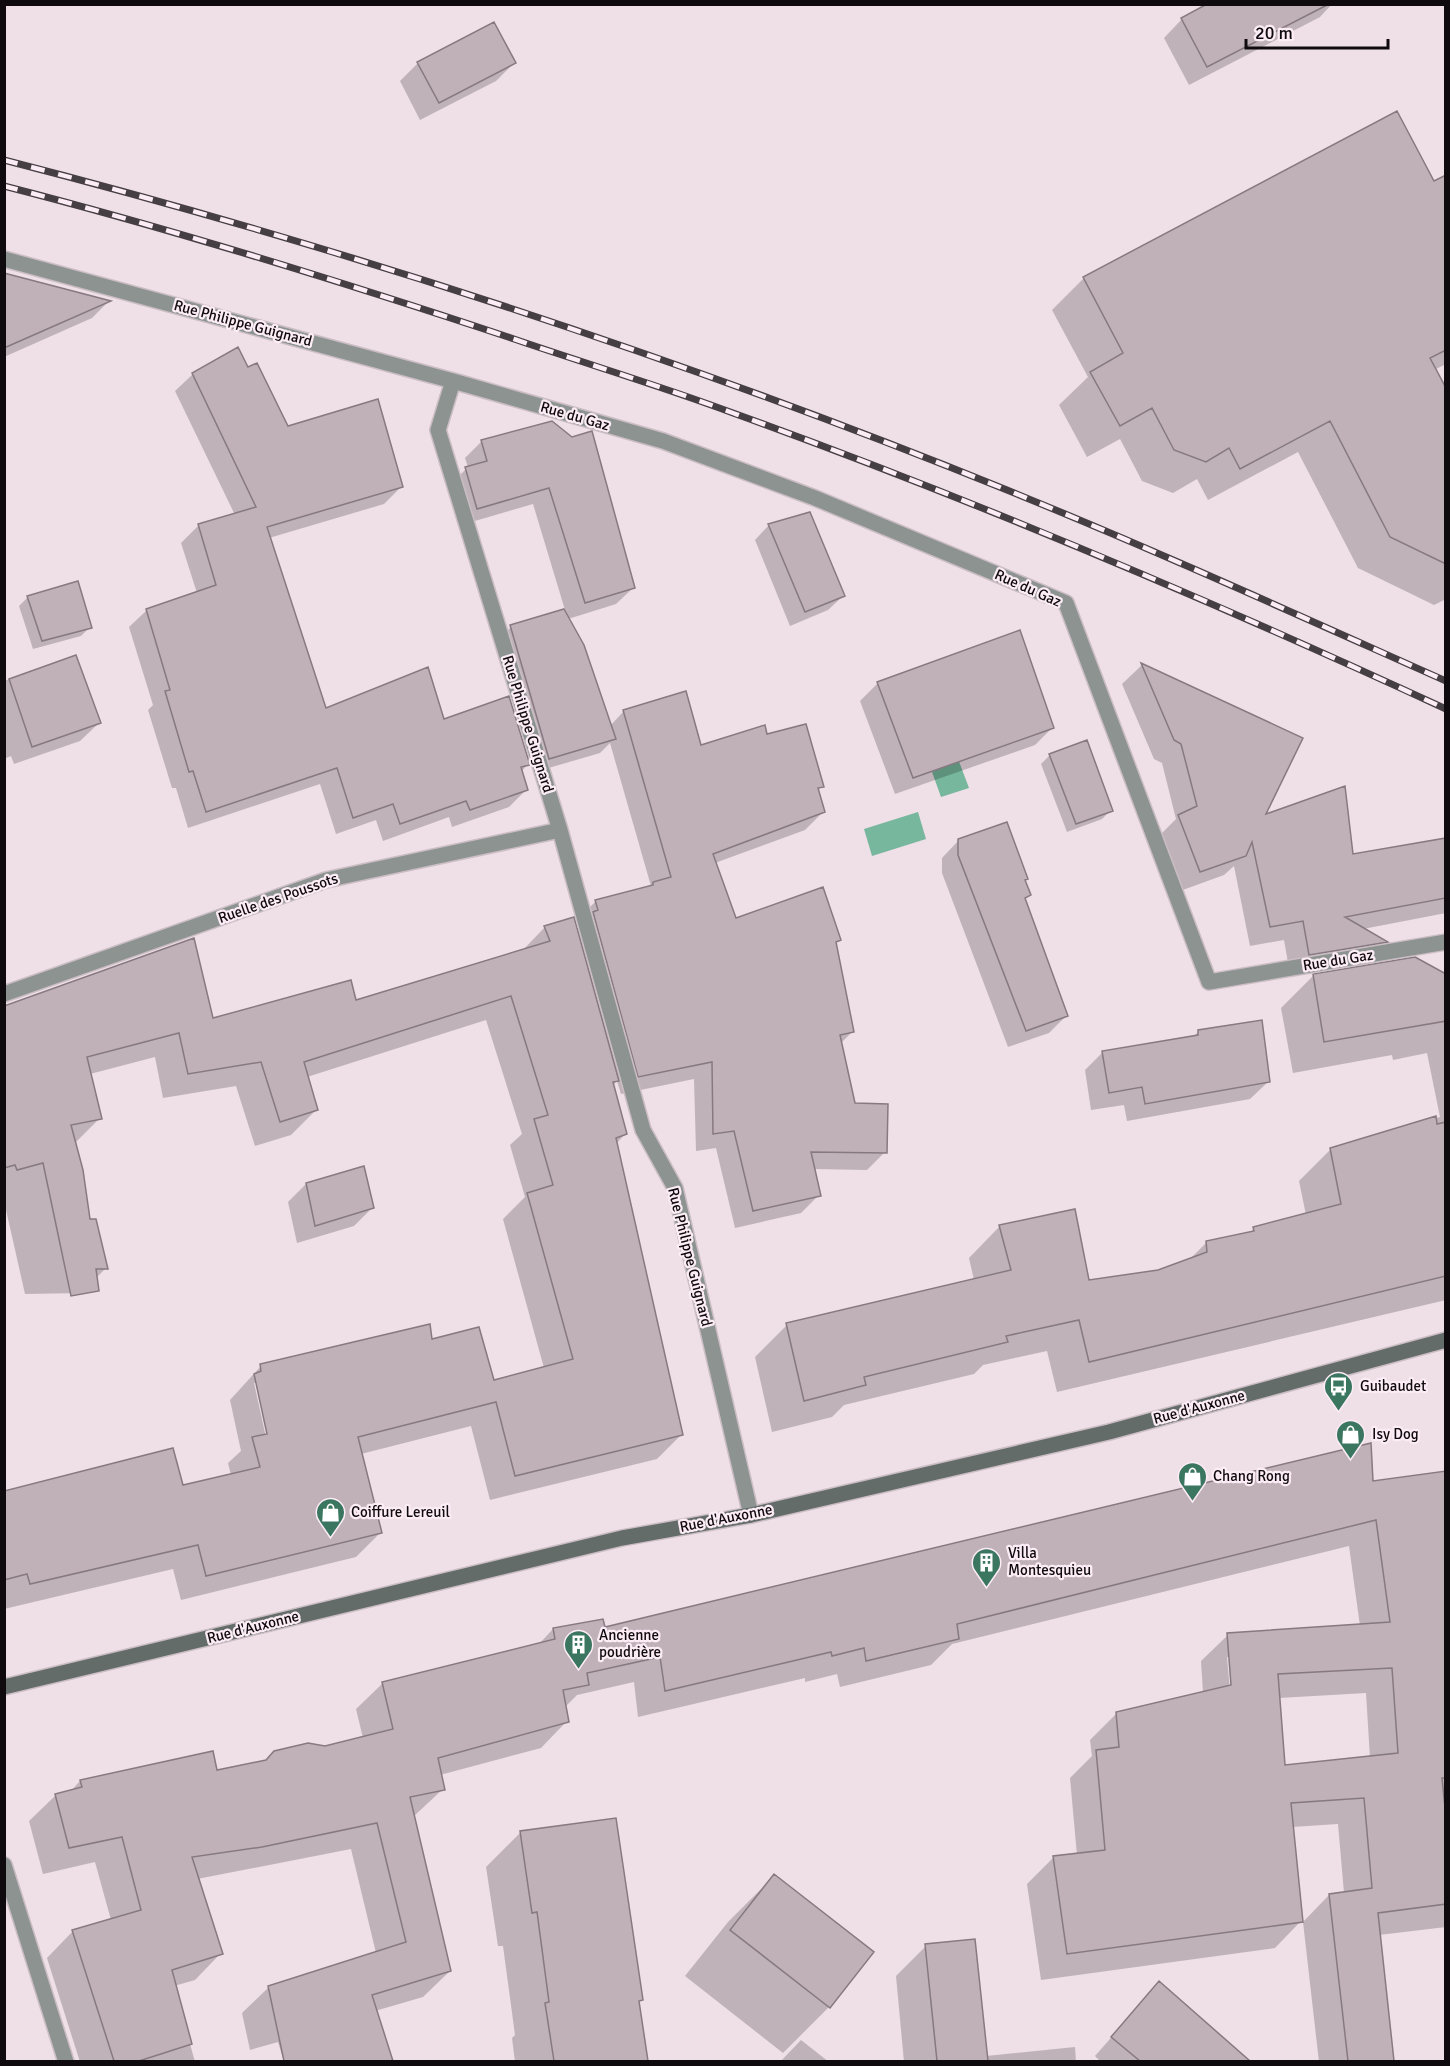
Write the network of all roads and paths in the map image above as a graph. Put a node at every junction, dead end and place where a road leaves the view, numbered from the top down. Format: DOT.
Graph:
graph roads {
  1 [pos="4,259"];
  2 [pos="453,381"];
  3 [pos="560,830"];
  4 [pos="1446,942"];
  5 [pos="4,994"];
  6 [pos="1446,1340"];
  7 [pos="751,1515"];
  8 [pos="4,1687"];
  9 [pos="4,1865"];
  10 [pos="66,2061"];
  1 -- 2 [label="street, Rue Philippe Guignard"];
  2 -- 3 [label="street, Rue Philippe Guignard"];
  2 -- 4 [label="street, Rue du Gaz"];
  3 -- 5 [label="street, Ruelle des Poussots"];
  3 -- 7 [label="street, Rue Philippe Guignard"];
  6 -- 7 [label="main road, Rue d'Auxonne"];
  7 -- 8 [label="main road, Rue d'Auxonne"];
  9 -- 10 [label="street"];
}
